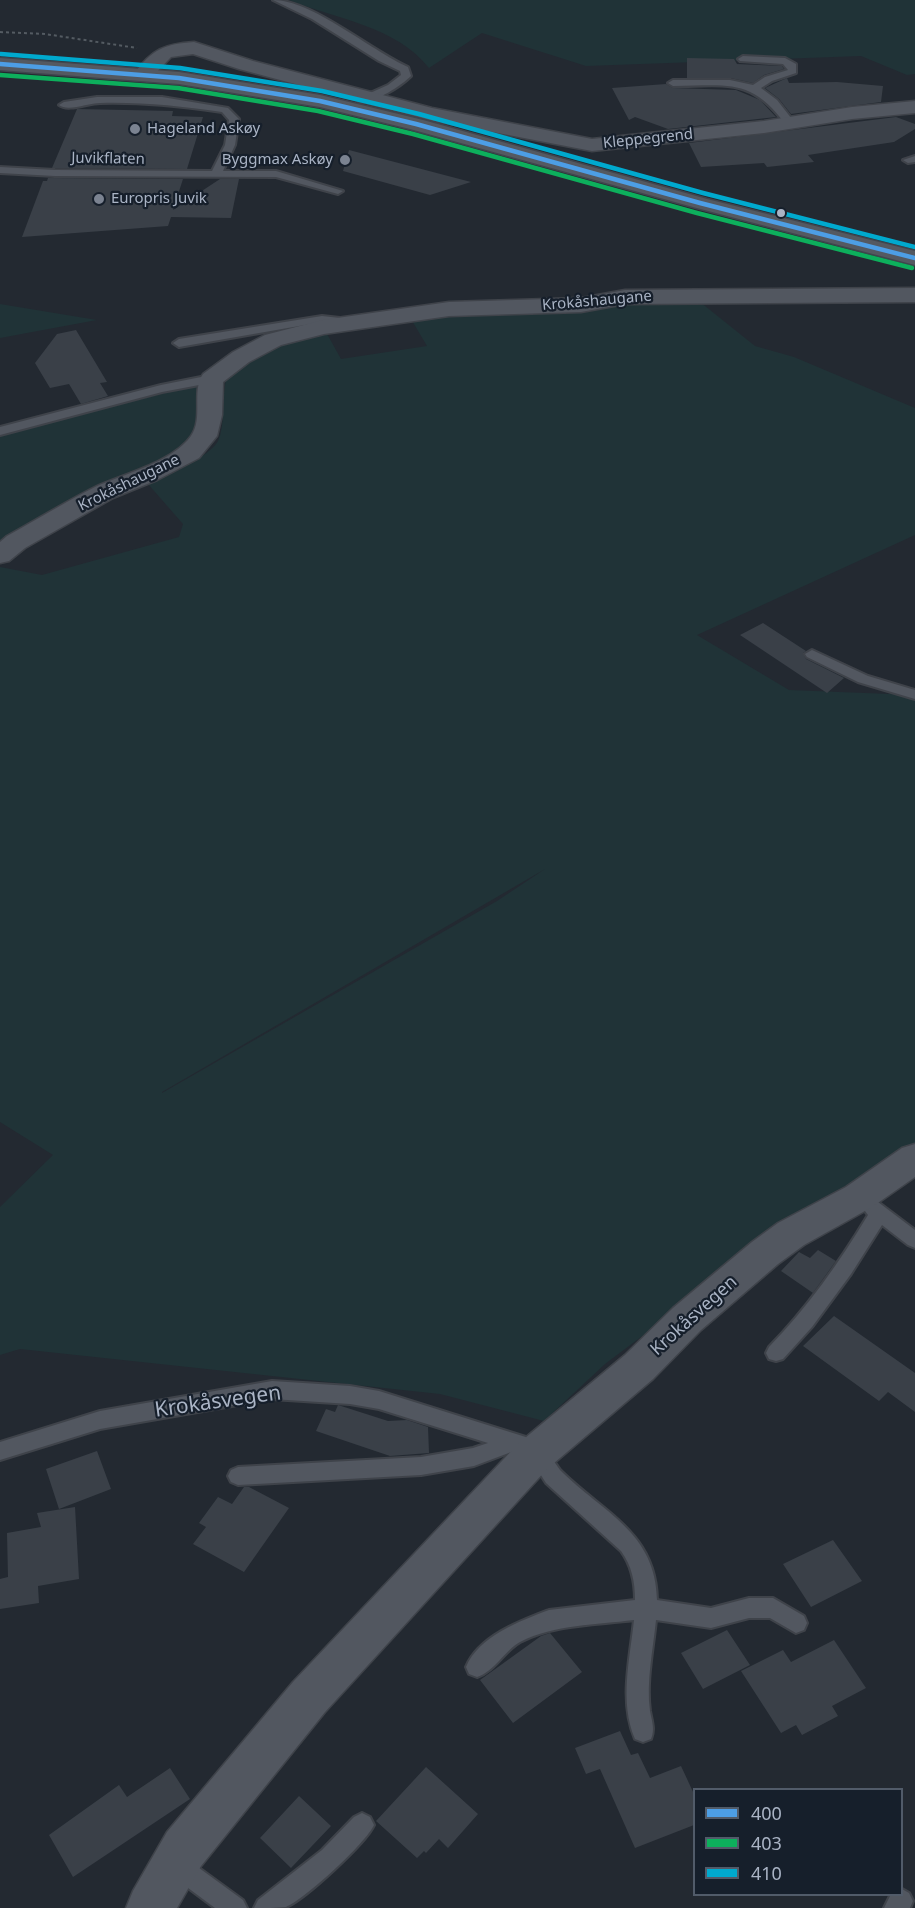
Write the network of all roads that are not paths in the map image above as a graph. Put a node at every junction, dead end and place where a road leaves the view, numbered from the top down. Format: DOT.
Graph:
graph roads {
  1 [pos="278,0"];
  2 [pos="743,59"];
  3 [pos="0,64"];
  4 [pos="144,74"];
  5 [pos="673,83"];
  6 [pos="755,89"];
  7 [pos="365,98"];
  8 [pos="64,105"];
  9 [pos="915,107"];
  10 [pos="790,123"];
  11 [pos="0,170"];
  12 [pos="216,174"];
  13 [pos="339,191"];
  14 [pos="915,256"];
  15 [pos="915,295"];
  16 [pos="353,323"];
  17 [pos="179,343"];
  18 [pos="211,379"];
  19 [pos="0,431"];
  20 [pos="0,555"];
  21 [pos="812,654"];
  22 [pos="915,695"];
  23 [pos="915,1158"];
  24 [pos="869,1205"];
  25 [pos="915,1240"];
  26 [pos="776,1353"];
  27 [pos="528,1446"];
  28 [pos="0,1451"];
  29 [pos="238,1476"];
  30 [pos="646,1609"];
  31 [pos="796,1623"];
  32 [pos="477,1667"];
  33 [pos="643,1731"];
  34 [pos="362,1825"];
  35 [pos="176,1864"];
  36 [pos="150,1907"];
  37 [pos="235,1908"];
  38 [pos="266,1908"];
  1 -- 7 [label="lane"];
  2 -- 6 [label="lane"];
  3 -- 4 [label="main road"];
  4 -- 7 [label="street, Kleppegrend"];
  4 -- 14 [label="main road"];
  5 -- 6 [label="lane"];
  6 -- 10 [label="lane"];
  7 -- 10 [label="street, Kleppegrend"];
  8 -- 12 [label="lane"];
  9 -- 10 [label="street, Kleppegrend"];
  11 -- 12 [label="lane, Juvikflaten"];
  12 -- 13 [label="lane, Juvikflaten"];
  15 -- 16 [label="street, Krokåshaugane"];
  16 -- 17 [label="lane, Krokåshaugane"];
  16 -- 18 [label="street, Krokåshaugane"];
  18 -- 19 [label="lane, Krokåshaugane"];
  18 -- 20 [label="street, Krokåshaugane"];
  21 -- 22 [label="lane"];
  23 -- 24 [label="street, Krokåsvegen"];
  24 -- 25 [label="lane"];
  24 -- 26 [label="lane, Krokåsvegen"];
  24 -- 27 [label="street, Krokåsvegen"];
  27 -- 28 [label="lane, Krokåsvegen"];
  27 -- 29 [label="lane"];
  27 -- 30 [label="lane"];
  27 -- 35 [label="street, Krokåsvegen"];
  30 -- 31 [label="lane"];
  30 -- 32 [label="lane"];
  30 -- 33 [label="lane"];
  34 -- 38 [label="lane"];
  35 -- 36 [label="street, Krokåsvegen"];
  35 -- 37 [label="lane"];
}
